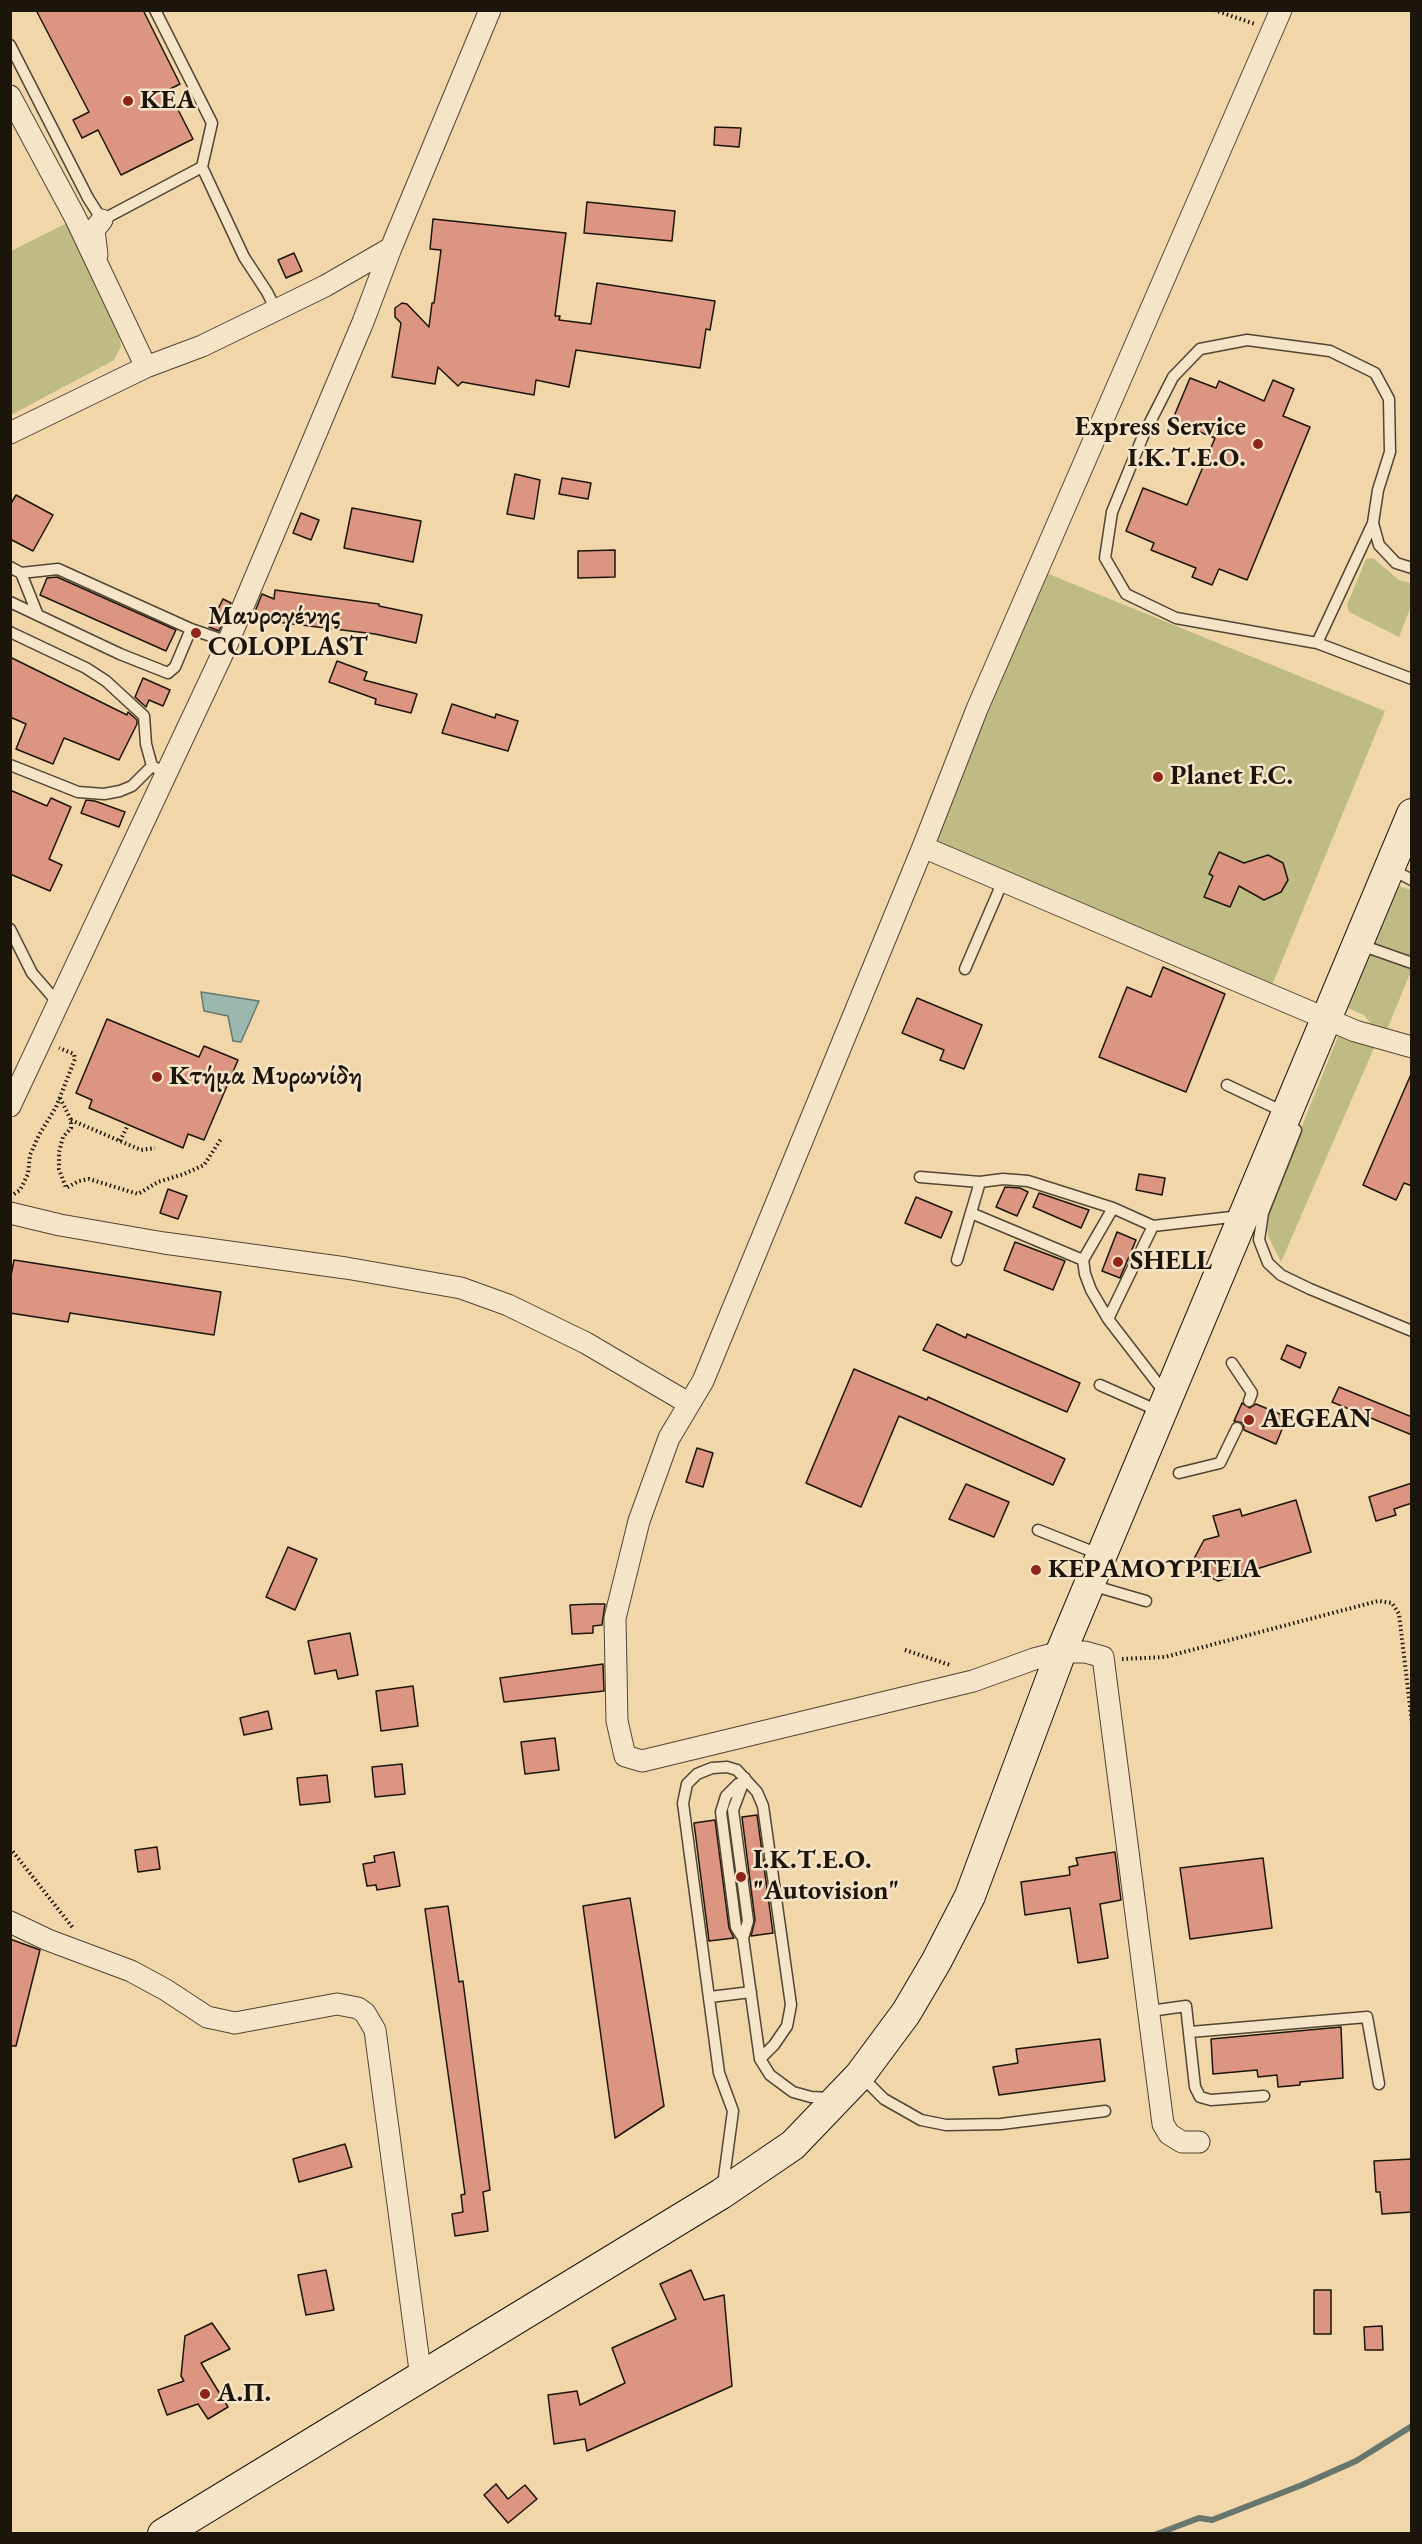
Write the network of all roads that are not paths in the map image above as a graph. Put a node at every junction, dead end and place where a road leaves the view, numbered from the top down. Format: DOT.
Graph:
graph roads {
  1 [pos="155,10"];
  2 [pos="490,10"];
  3 [pos="1277,20"];
  4 [pos="10,45"];
  5 [pos="10,96"];
  6 [pos="202,167"];
  7 [pos="102,220"];
  8 [pos="391,248"];
  9 [pos="99,268"];
  10 [pos="276,310"];
  11 [pos="146,367"];
  12 [pos="10,433"];
  13 [pos="1373,523"];
  14 [pos="10,567"];
  15 [pos="1412,568"];
  16 [pos="21,573"];
  17 [pos="10,602"];
  18 [pos="37,613"];
  19 [pos="191,629"];
  20 [pos="10,632"];
  21 [pos="228,642"];
  22 [pos="1317,643"];
  23 [pos="1412,679"];
  24 [pos="10,765"];
  25 [pos="159,770"];
  26 [pos="1412,814"];
  27 [pos="923,847"];
  28 [pos="1400,874"];
  29 [pos="1004,881"];
  30 [pos="10,929"];
  31 [pos="1358,944"];
  32 [pos="1412,963"];
  33 [pos="965,969"];
  34 [pos="58,1003"];
  35 [pos="1332,1026"];
  36 [pos="1412,1047"];
  37 [pos="1227,1084"];
  38 [pos="10,1106"];
  39 [pos="1292,1118"];
  40 [pos="920,1177"];
  41 [pos="980,1182"];
  42 [pos="1113,1208"];
  43 [pos="10,1213"];
  44 [pos="971,1213"];
  45 [pos="1244,1215"];
  46 [pos="1153,1226"];
  47 [pos="957,1260"];
  48 [pos="1083,1260"];
  49 [pos="1108,1319"];
  50 [pos="1412,1331"];
  51 [pos="1232,1363"];
  52 [pos="1100,1385"];
  53 [pos="1249,1401"];
  54 [pos="688,1403"];
  55 [pos="1164,1404"];
  56 [pos="1237,1428"];
  57 [pos="1179,1473"];
  58 [pos="1038,1530"];
  59 [pos="1102,1555"];
  60 [pos="1089,1584"];
  61 [pos="1146,1601"];
  62 [pos="1061,1652"];
  63 [pos="745,1778"];
  64 [pos="10,1922"];
  65 [pos="751,1992"];
  66 [pos="710,1997"];
  67 [pos="1150,2011"];
  68 [pos="1190,2032"];
  69 [pos="760,2059"];
  70 [pos="860,2074"];
  71 [pos="1379,2084"];
  72 [pos="1264,2096"];
  73 [pos="839,2099"];
  74 [pos="1105,2111"];
  75 [pos="1199,2142"];
  76 [pos="721,2194"];
  77 [pos="421,2378"];
  78 [pos="163,2534"];
  1 -- 6 [label="lane"];
  2 -- 8 [label="street"];
  3 -- 27 [label="street"];
  4 -- 7 [label="lane"];
  5 -- 9 [label="street"];
  6 -- 7 [label="lane"];
  6 -- 10 [label="lane"];
  7 -- 9 [label="street"];
  8 -- 10 [label="street"];
  8 -- 21 [label="street"];
  9 -- 11 [label="street"];
  10 -- 11 [label="street"];
  11 -- 12 [label="street"];
  13 -- 15 [label="lane"];
  13 -- 22 [label="lane"];
  13 -- 22 [label="lane"];
  14 -- 16 [label="lane"];
  16 -- 18 [label="lane"];
  16 -- 19 [label="lane"];
  17 -- 18 [label="lane"];
  18 -- 19 [label="lane"];
  19 -- 21 [label="lane"];
  20 -- 25 [label="lane"];
  21 -- 25 [label="street"];
  22 -- 23 [label="lane"];
  24 -- 25 [label="lane"];
  25 -- 34 [label="street"];
  26 -- 28 [label="street"];
  27 -- 29 [label="street"];
  27 -- 54 [label="street"];
  28 -- 31 [label="street"];
  29 -- 33 [label="lane"];
  29 -- 35 [label="street"];
  30 -- 34 [label="lane"];
  31 -- 32 [label="lane"];
  31 -- 35 [label="street"];
  34 -- 38 [label="street"];
  35 -- 36 [label="street"];
  35 -- 39 [label="street"];
  37 -- 39 [label="lane"];
  39 -- 45 [label="street"];
  39 -- 50 [label="lane"];
  40 -- 41 [label="lane"];
  41 -- 42 [label="lane"];
  41 -- 44 [label="lane"];
  42 -- 46 [label="lane"];
  42 -- 48 [label="lane"];
  43 -- 54 [label="street"];
  44 -- 47 [label="lane"];
  44 -- 48 [label="lane"];
  45 -- 46 [label="lane"];
  45 -- 55 [label="street"];
  46 -- 49 [label="lane"];
  48 -- 49 [label="lane"];
  49 -- 55 [label="lane"];
  51 -- 53 [label="lane"];
  52 -- 55 [label="lane"];
  54 -- 62 [label="street"];
  55 -- 59 [label="street"];
  56 -- 57 [label="lane"];
  58 -- 59 [label="lane"];
  59 -- 60 [label="street"];
  60 -- 61 [label="lane"];
  60 -- 62 [label="street"];
  62 -- 67 [label="street"];
  62 -- 70 [label="street"];
  63 -- 65 [label="lane"];
  63 -- 66 [label="lane"];
  63 -- 69 [label="lane"];
  64 -- 77 [label="street"];
  65 -- 66 [label="lane"];
  65 -- 69 [label="lane"];
  66 -- 76 [label="lane"];
  67 -- 68 [label="lane"];
  67 -- 75 [label="street"];
  68 -- 71 [label="lane"];
  68 -- 72 [label="lane"];
  69 -- 73 [label="lane"];
  70 -- 73 [label="street"];
  70 -- 74 [label="lane"];
  73 -- 76 [label="street"];
  76 -- 77 [label="street"];
  77 -- 78 [label="street"];
}
